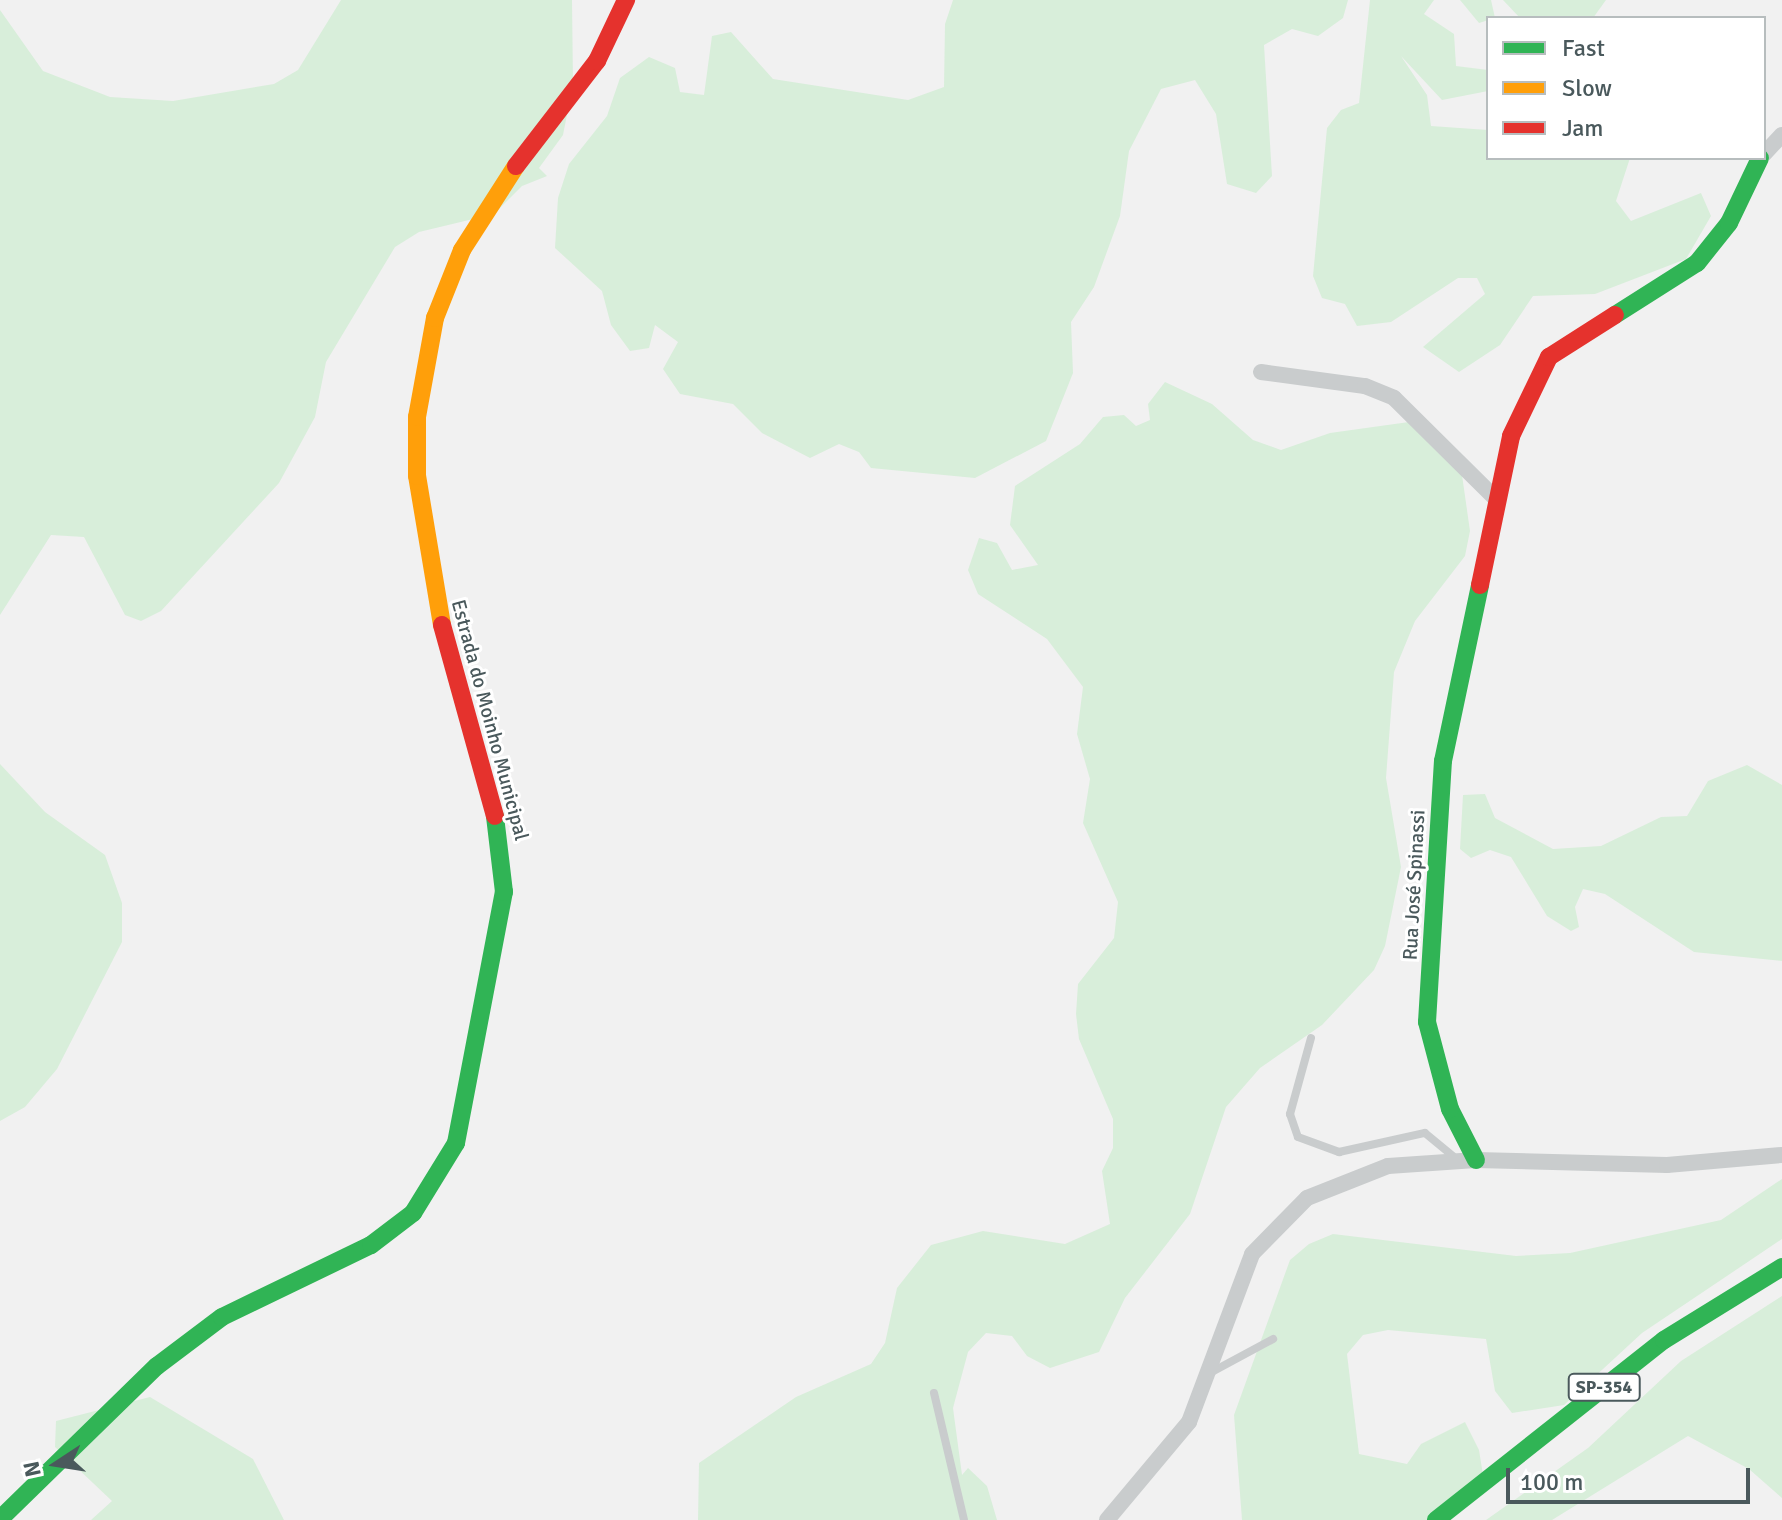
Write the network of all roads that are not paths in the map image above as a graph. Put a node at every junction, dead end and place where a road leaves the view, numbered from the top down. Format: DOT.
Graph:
graph roads {
  1 [pos="626,0"];
  2 [pos="1782,135"];
  3 [pos="1766,152"];
  4 [pos="1760,160"];
  5 [pos="1261,372"];
  6 [pos="1498,501"];
  7 [pos="1311,1038"];
  8 [pos="1782,1155"];
  9 [pos="1468,1161"];
  10 [pos="1782,1267"];
  11 [pos="1273,1339"];
  12 [pos="1208,1374"];
  13 [pos="934,1393"];
  14 [pos="0,1519"];
  15 [pos="964,1520"];
  16 [pos="1107,1520"];
  17 [pos="1436,1520"];
  1 -- 14 [label="street, Estrada do Moinho Municipal"];
  2 -- 3 [label="street, Rua José Spinassi"];
  4 -- 6 [label="street, Rua José Spinassi"];
  5 -- 6 [label="street"];
  6 -- 9 [label="street, Rua José Spinassi"];
  7 -- 9 [label="lane"];
  8 -- 9 [label="street"];
  9 -- 12 [label="street"];
  10 -- 17 [label="street, SP-354"];
  11 -- 12 [label="lane"];
  12 -- 16 [label="street"];
  13 -- 15 [label="lane"];
}
